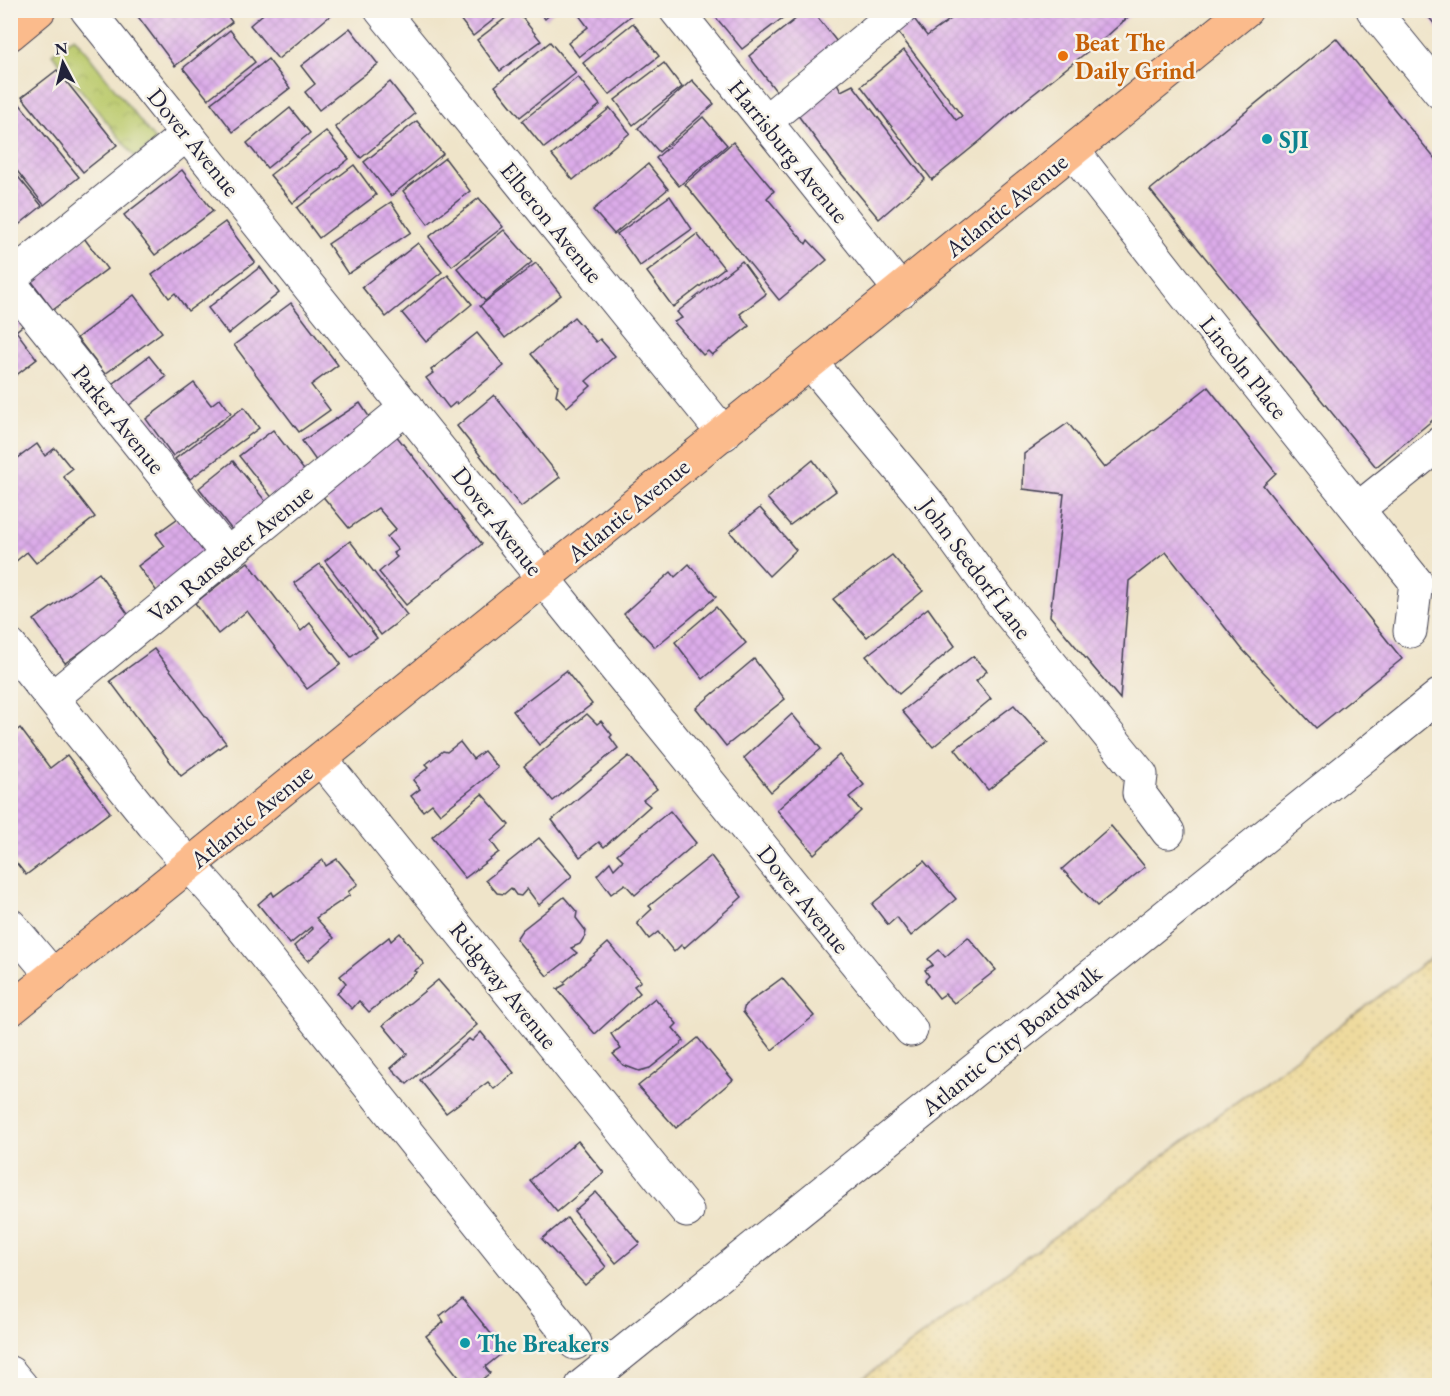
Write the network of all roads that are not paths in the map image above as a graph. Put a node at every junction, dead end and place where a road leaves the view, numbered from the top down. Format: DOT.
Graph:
graph roads {
  1 [pos="39,10"];
  2 [pos="87,10"];
  3 [pos="381,10"];
  4 [pos="676,10"];
  5 [pos="900,10"];
  6 [pos="1246,10"];
  7 [pos="1373,10"];
  8 [pos="10,34"];
  9 [pos="1440,92"];
  10 [pos="766,121"];
  11 [pos="187,134"];
  12 [pos="1073,151"];
  13 [pos="10,278"];
  14 [pos="10,283"];
  15 [pos="901,291"];
  16 [pos="811,363"];
  17 [pos="407,407"];
  18 [pos="724,434"];
  19 [pos="1440,443"];
  20 [pos="1358,509"];
  21 [pos="227,554"];
  22 [pos="544,579"];
  23 [pos="1410,631"];
  24 [pos="10,646"];
  25 [pos="1440,695"];
  26 [pos="52,698"];
  27 [pos="321,759"];
  28 [pos="1168,832"];
  29 [pos="191,865"];
  30 [pos="10,925"];
  31 [pos="53,976"];
  32 [pos="10,1010"];
  33 [pos="911,1030"];
  34 [pos="687,1211"];
  35 [pos="575,1342"];
  36 [pos="10,1373"];
  37 [pos="21,1386"];
  38 [pos="582,1386"];
  1 -- 8 [label="main road"];
  2 -- 11 [label="street, Dover Avenue"];
  3 -- 18 [label="street, Elberon Avenue"];
  4 -- 10 [label="street, Harrisburg Avenue"];
  5 -- 10 [label="street"];
  6 -- 12 [label="main road, Atlantic Avenue"];
  7 -- 9 [label="street"];
  10 -- 15 [label="street, Harrisburg Avenue"];
  11 -- 13 [label="street"];
  11 -- 17 [label="street, Dover Avenue"];
  12 -- 15 [label="main road, Atlantic Avenue"];
  12 -- 20 [label="street, Lincoln Place"];
  14 -- 21 [label="street, Parker Avenue"];
  15 -- 16 [label="main road, Atlantic Avenue"];
  16 -- 18 [label="main road, Atlantic Avenue"];
  16 -- 28 [label="street, John Seedorf Lane"];
  17 -- 21 [label="street, Van Ranseleer Avenue"];
  17 -- 22 [label="street, Dover Avenue"];
  18 -- 22 [label="main road, Atlantic Avenue"];
  19 -- 20 [label="street"];
  20 -- 23 [label="street, Lincoln Place"];
  21 -- 26 [label="street, Van Ranseleer Avenue"];
  22 -- 27 [label="main road, Atlantic Avenue"];
  22 -- 33 [label="street, Dover Avenue"];
  24 -- 26 [label="street"];
  25 -- 38 [label="street, Atlantic City Boardwalk"];
  26 -- 29 [label="street"];
  27 -- 29 [label="main road, Atlantic Avenue"];
  27 -- 34 [label="street, Ridgway Avenue"];
  29 -- 31 [label="main road, Atlantic Avenue"];
  29 -- 35 [label="street"];
  30 -- 31 [label="street"];
  31 -- 32 [label="main road, Atlantic Avenue"];
  36 -- 37 [label="street"];
}
